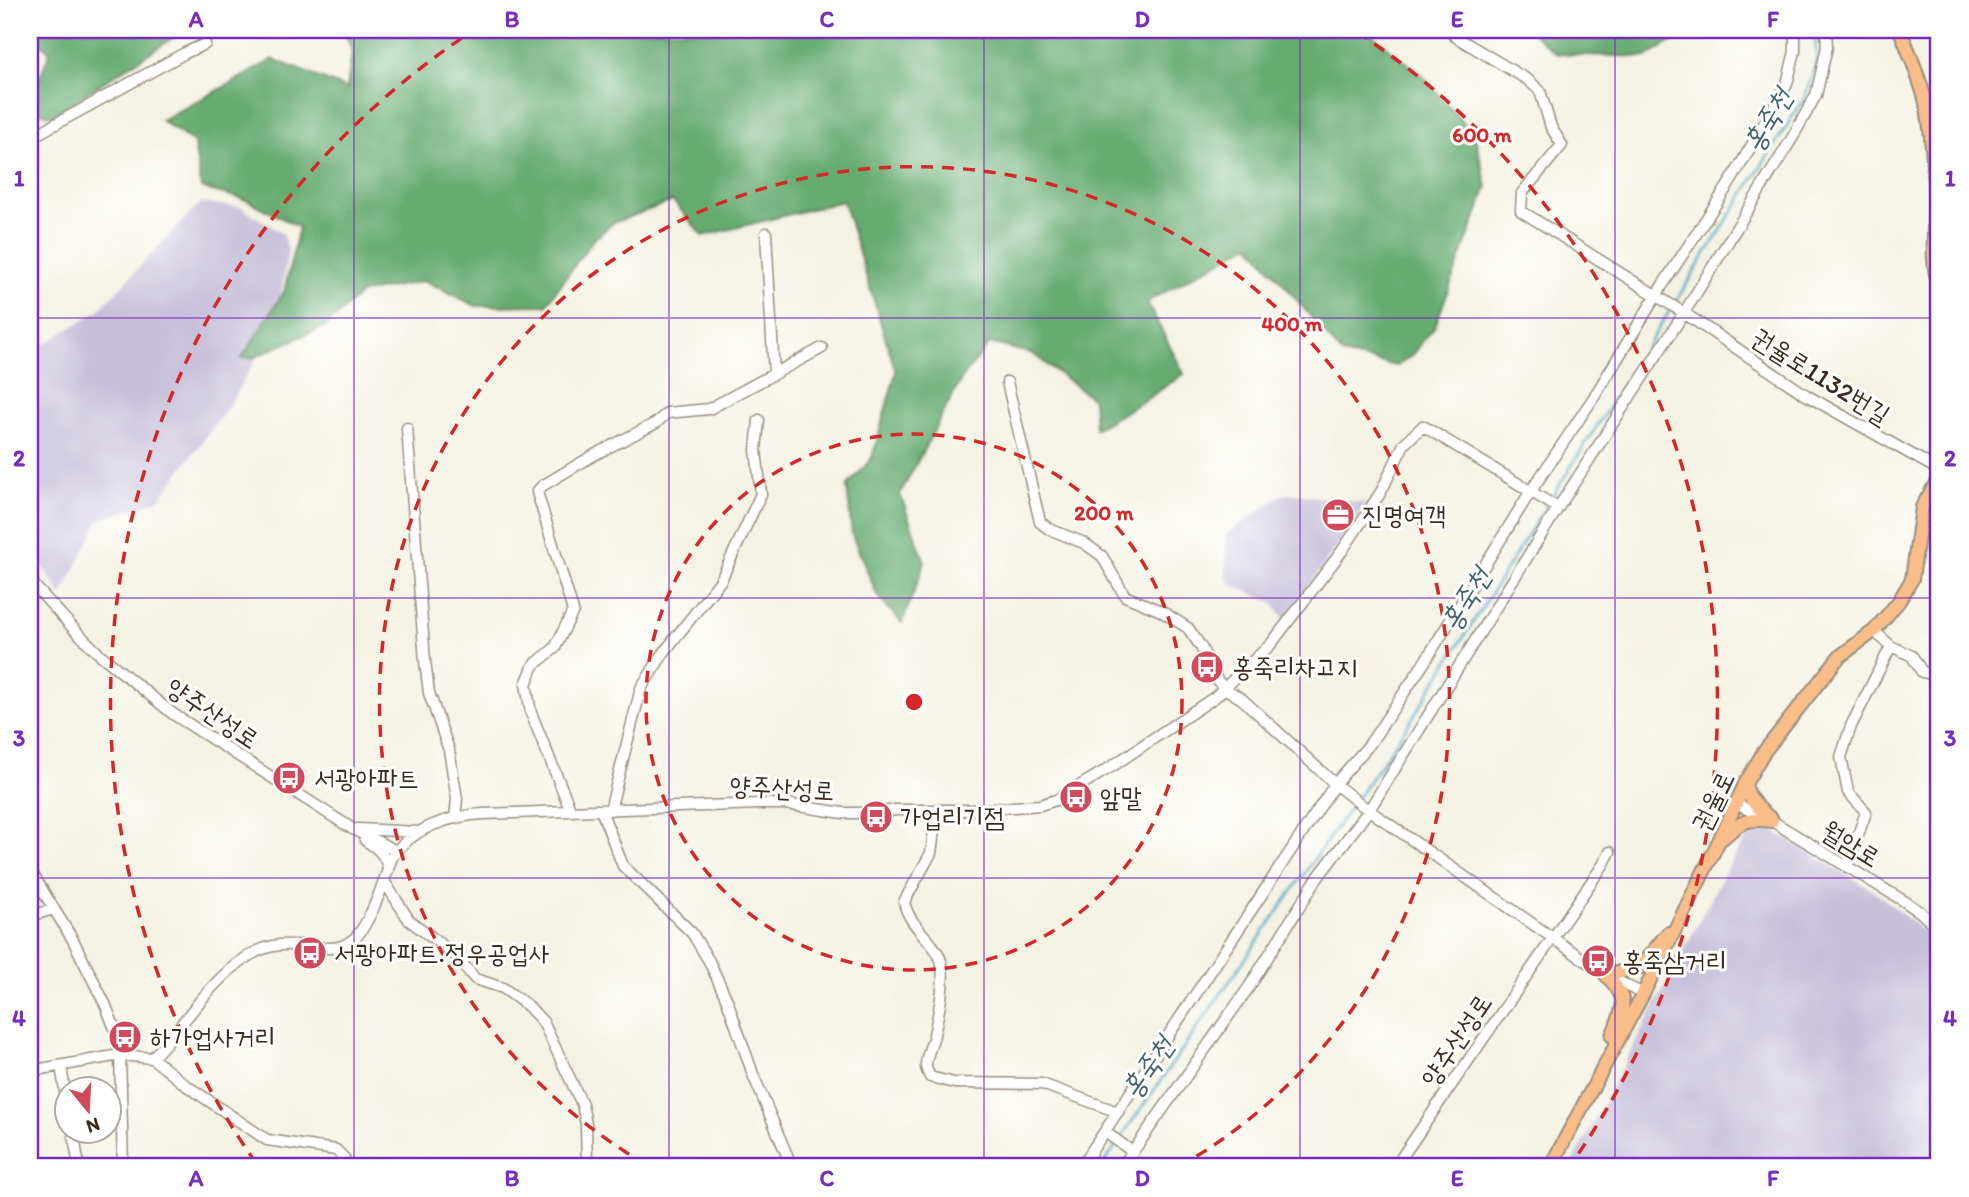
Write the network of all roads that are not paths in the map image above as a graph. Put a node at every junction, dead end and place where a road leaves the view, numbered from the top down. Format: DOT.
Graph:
graph roads {
  1 [pos="1448,30"];
  2 [pos="1795,30"];
  3 [pos="1826,30"];
  4 [pos="1899,30"];
  5 [pos="205,44"];
  6 [pos="30,138"];
  7 [pos="1937,203"];
  8 [pos="766,233"];
  9 [pos="1939,287"];
  10 [pos="1657,297"];
  11 [pos="1684,313"];
  12 [pos="822,348"];
  13 [pos="774,374"];
  14 [pos="1007,382"];
  15 [pos="759,420"];
  16 [pos="407,428"];
  17 [pos="1939,470"];
  18 [pos="1939,478"];
  19 [pos="1531,492"];
  20 [pos="1558,508"];
  21 [pos="30,580"];
  22 [pos="1874,631"];
  23 [pos="1891,646"];
  24 [pos="1939,675"];
  25 [pos="1224,688"];
  26 [pos="1335,784"];
  27 [pos="1745,784"];
  28 [pos="1736,804"];
  29 [pos="1366,808"];
  30 [pos="571,810"];
  31 [pos="606,810"];
  32 [pos="937,810"];
  33 [pos="454,817"];
  34 [pos="1772,821"];
  35 [pos="351,828"];
  36 [pos="420,832"];
  37 [pos="1718,843"];
  38 [pos="396,851"];
  39 [pos="1610,852"];
  40 [pos="1847,867"];
  41 [pos="388,869"];
  42 [pos="30,870"];
  43 [pos="384,881"];
  44 [pos="54,909"];
  45 [pos="30,916"];
  46 [pos="1680,920"];
  47 [pos="1939,929"];
  48 [pos="1552,937"];
  49 [pos="1606,975"];
  50 [pos="1643,994"];
  51 [pos="120,1055"];
  52 [pos="1608,1057"];
  53 [pos="152,1058"];
  54 [pos="61,1066"];
  55 [pos="30,1071"];
  56 [pos="62,1074"];
  57 [pos="1118,1112"];
  58 [pos="1105,1132"];
  59 [pos="75,1144"];
  60 [pos="1133,1152"];
  61 [pos="344,1158"];
  62 [pos="79,1167"];
  63 [pos="123,1167"];
  64 [pos="587,1167"];
  65 [pos="792,1167"];
  66 [pos="1081,1167"];
  67 [pos="1122,1167"];
  68 [pos="1395,1167"];
  69 [pos="1550,1167"];
  1 -- 10 [label="street"];
  2 -- 10 [label="street"];
  3 -- 11 [label="street"];
  4 -- 7 [label="main road"];
  5 -- 6 [label="street"];
  7 -- 9 [label="main road"];
  8 -- 13 [label="street"];
  10 -- 11 [label="street, 권율로1132번길"];
  10 -- 19 [label="street"];
  11 -- 17 [label="street, 권율로1132번길"];
  11 -- 20 [label="street"];
  12 -- 13 [label="street"];
  13 -- 30 [label="street"];
  14 -- 25 [label="street"];
  15 -- 31 [label="street"];
  16 -- 33 [label="street"];
  18 -- 22 [label="main road, 권율로"];
  19 -- 20 [label="street"];
  19 -- 25 [label="street, 양주산성로"];
  19 -- 26 [label="street"];
  20 -- 29 [label="street"];
  21 -- 35 [label="street, 양주산성로"];
  22 -- 23 [label="street"];
  22 -- 27 [label="main road, 권율로"];
  23 -- 24 [label="street"];
  23 -- 40 [label="street"];
  25 -- 26 [label="street"];
  25 -- 32 [label="street, 양주산성로"];
  26 -- 29 [label="street"];
  26 -- 57 [label="street"];
  27 -- 28 [label="main road, 권율로"];
  27 -- 34 [label="main road"];
  28 -- 34 [label="street, 월암로"];
  28 -- 37 [label="main road, 권율로"];
  29 -- 48 [label="street"];
  29 -- 60 [label="street"];
  30 -- 31 [label="street, 양주산성로"];
  30 -- 33 [label="street, 양주산성로"];
  31 -- 32 [label="street, 양주산성로"];
  31 -- 65 [label="street"];
  32 -- 57 [label="street"];
  33 -- 36 [label="street, 양주산성로"];
  34 -- 37 [label="main road"];
  34 -- 40 [label="street, 월암로"];
  35 -- 36 [label="street"];
  35 -- 38 [label="street, 양주산성로"];
  35 -- 41 [label="street"];
  36 -- 38 [label="street, 양주산성로"];
  37 -- 46 [label="main road, 권율로"];
  38 -- 41 [label="street, 양주산성로"];
  39 -- 48 [label="street, 양주산성로"];
  40 -- 47 [label="street, 월암로"];
  41 -- 43 [label="street, 양주산성로"];
  42 -- 44 [label="street"];
  43 -- 53 [label="street, 양주산성로"];
  43 -- 64 [label="street"];
  44 -- 45 [label="street"];
  44 -- 51 [label="street"];
  46 -- 49 [label="main road"];
  46 -- 50 [label="main road, 권율로"];
  48 -- 49 [label="street"];
  48 -- 68 [label="street, 양주산성로"];
  49 -- 50 [label="street"];
  49 -- 52 [label="main road"];
  50 -- 52 [label="main road, 권율로"];
  51 -- 53 [label="street"];
  51 -- 54 [label="street"];
  51 -- 63 [label="street"];
  52 -- 69 [label="main road, 권율로"];
  53 -- 61 [label="street"];
  54 -- 55 [label="street"];
  54 -- 56 [label="street"];
  57 -- 58 [label="street"];
  58 -- 60 [label="street"];
  58 -- 66 [label="street"];
  59 -- 62 [label="street"];
  60 -- 67 [label="street"];
}
